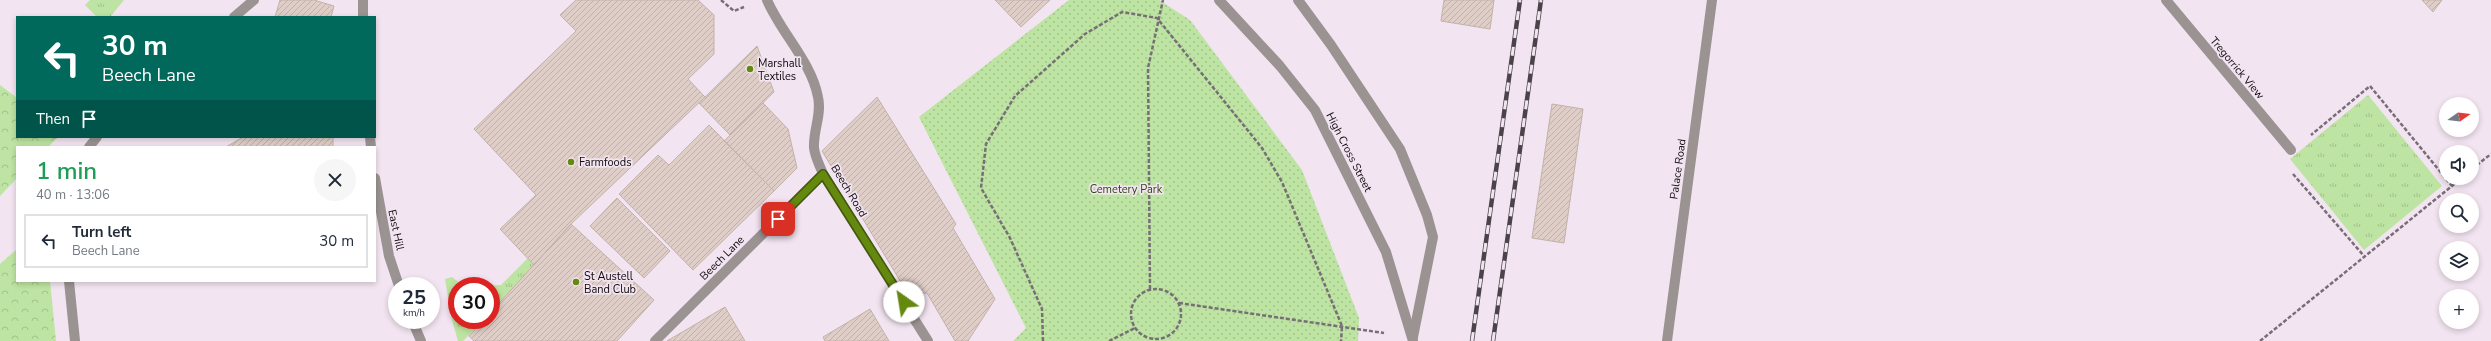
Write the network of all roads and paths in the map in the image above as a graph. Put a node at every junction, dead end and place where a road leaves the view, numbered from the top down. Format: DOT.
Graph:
graph roads {
  1 [pos="254,0"];
  2 [pos="363,0"];
  3 [pos="720,0"];
  4 [pos="767,0"];
  5 [pos="1163,0"];
  6 [pos="1219,0"];
  7 [pos="1298,0"];
  8 [pos="1712,0"];
  9 [pos="2166,0"];
  10 [pos="750,5"];
  11 [pos="235,16"];
  12 [pos="363,16"];
  13 [pos="1157,18"];
  14 [pos="96,138"];
  15 [pos="90,146"];
  16 [pos="2292,150"];
  17 [pos="2491,154"];
  18 [pos="2479,163"];
  19 [pos="823,174"];
  20 [pos="376,184"];
  21 [pos="2452,186"];
  22 [pos="2364,256"];
  23 [pos="396,277"];
  24 [pos="69,282"];
  25 [pos="1150,289"];
  26 [pos="1179,303"];
  27 [pos="1342,326"];
  28 [pos="1135,328"];
  29 [pos="416,329"];
  30 [pos="1166,337"];
  31 [pos="1413,339"];
  32 [pos="75,341"];
  33 [pos="421,341"];
  34 [pos="655,341"];
  35 [pos="928,341"];
  36 [pos="1043,341"];
  37 [pos="1109,341"];
  38 [pos="1167,341"];
  39 [pos="1341,341"];
  40 [pos="1667,341"];
  41 [pos="2260,341"];
  1 -- 11 [label="street"];
  2 -- 12 [label="street"];
  3 -- 10 [label="path"];
  4 -- 19 [label="street, Beech Road"];
  5 -- 13 [label="path"];
  6 -- 31 [label="street, High Cross Street"];
  7 -- 31 [label="street"];
  8 -- 40 [label="street, Palace Road"];
  9 -- 16 [label="street, Tregorrick View"];
  13 -- 25 [label="path"];
  13 -- 27 [label="path"];
  13 -- 36 [label="path"];
  14 -- 15 [label="street"];
  16 -- 21 [label="path"];
  16 -- 22 [label="path"];
  17 -- 18 [label="path"];
  19 -- 34 [label="street, Beech Lane"];
  19 -- 35 [label="street, Beech Road"];
  20 -- 23 [label="street, East Hill"];
  21 -- 22 [label="path"];
  22 -- 41 [label="path"];
  24 -- 32 [label="street"];
  25 -- 26 [label="path"];
  25 -- 28 [label="path"];
  26 -- 27 [label="path"];
  26 -- 30 [label="path"];
  27 -- 31 [label="path"];
  27 -- 39 [label="path"];
  28 -- 30 [label="path"];
  28 -- 37 [label="path"];
  29 -- 33 [label="street"];
  30 -- 38 [label="path"];
}
